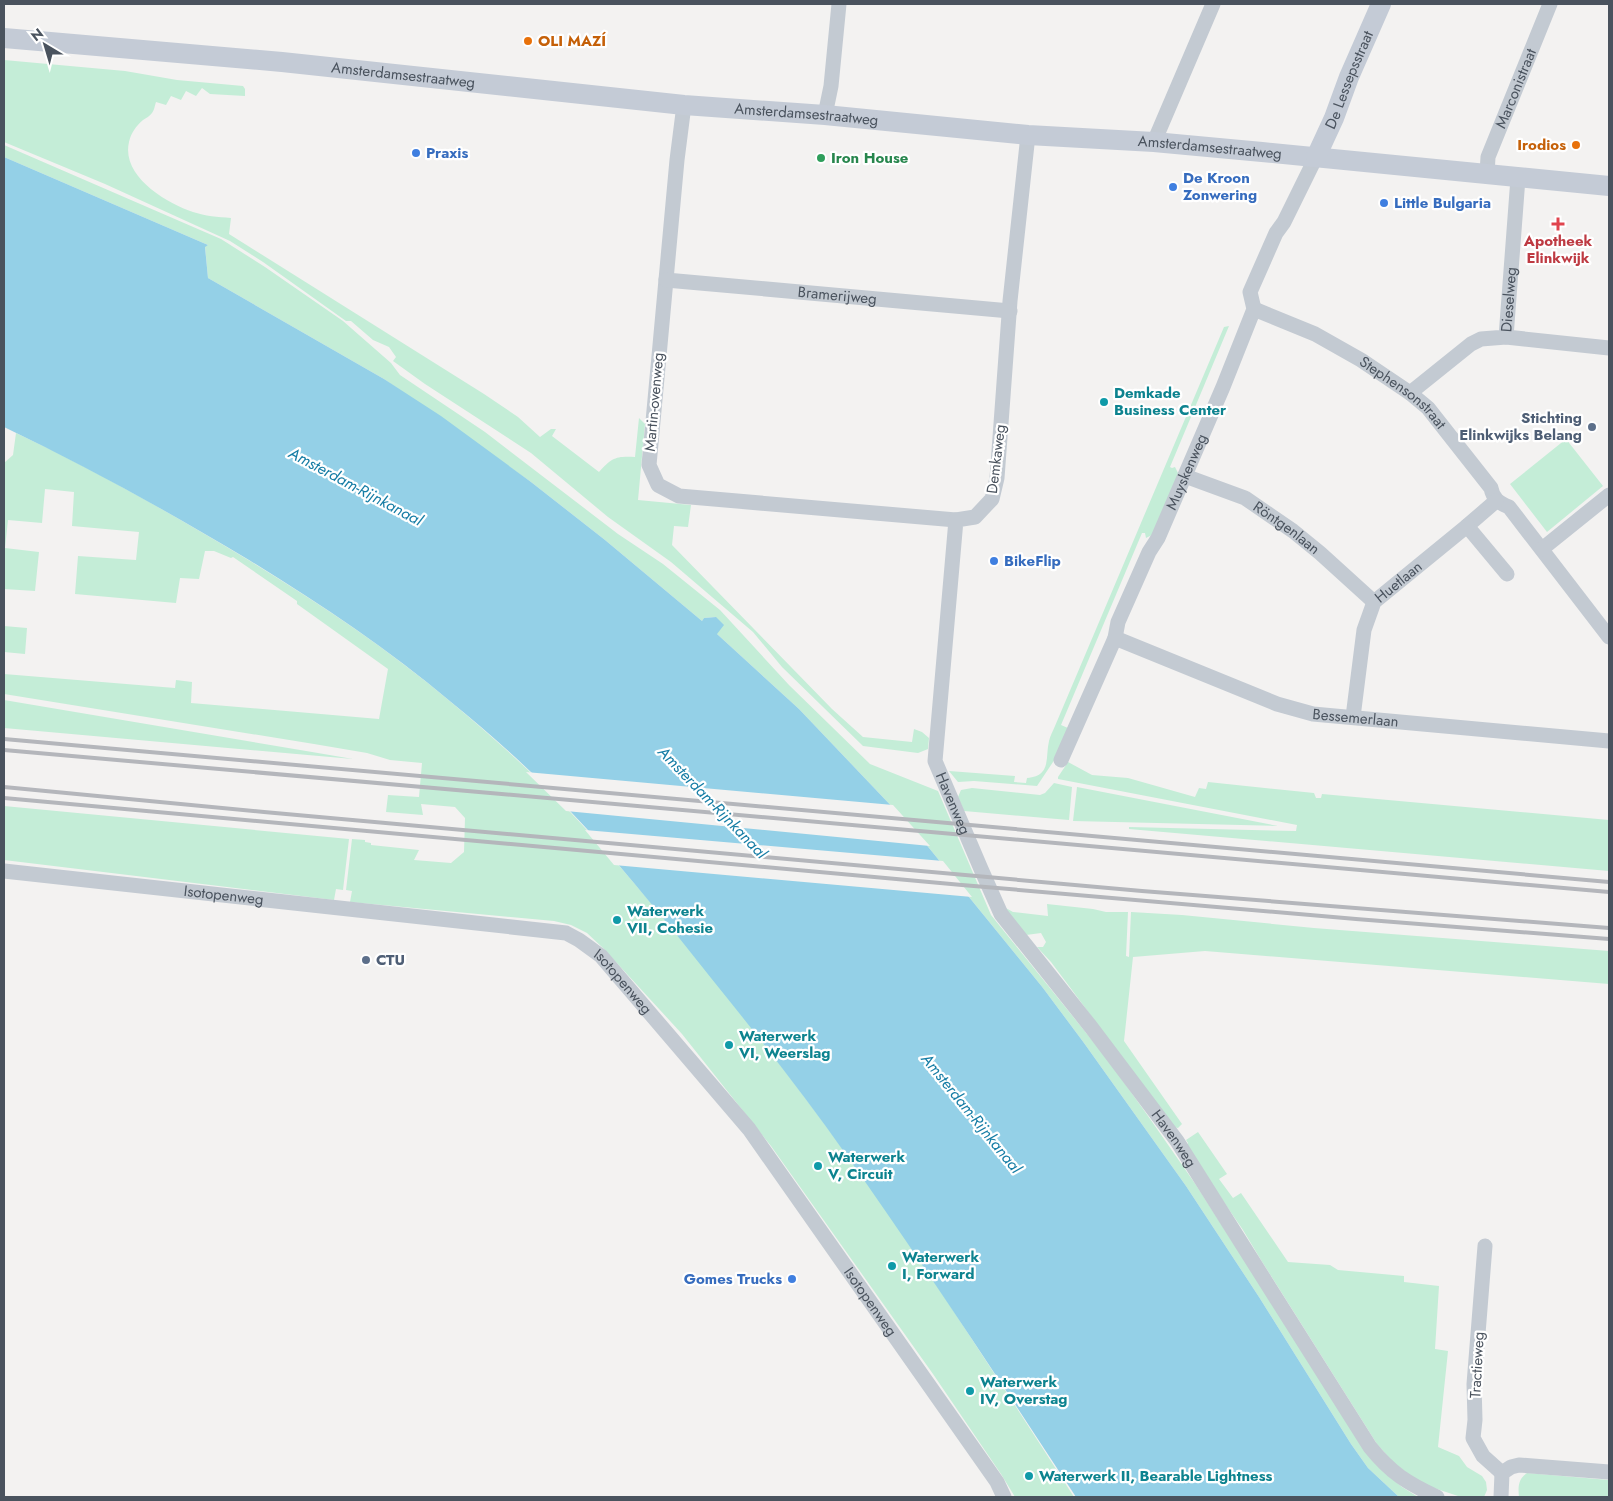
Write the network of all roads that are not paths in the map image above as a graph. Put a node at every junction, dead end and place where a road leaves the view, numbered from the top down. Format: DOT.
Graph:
graph roads {
  1 [pos="839,4"];
  2 [pos="1213,4"];
  3 [pos="1381,4"];
  4 [pos="1550,4"];
  5 [pos="4,38"];
  6 [pos="684,105"];
  7 [pos="825,115"];
  8 [pos="1028,135"];
  9 [pos="1154,142"];
  10 [pos="1316,157"];
  11 [pos="1487,174"];
  12 [pos="1518,178"];
  13 [pos="1609,186"];
  14 [pos="666,280"];
  15 [pos="1254,308"];
  16 [pos="1010,311"];
  17 [pos="1506,337"];
  18 [pos="1609,348"];
  19 [pos="1410,393"];
  20 [pos="1185,476"];
  21 [pos="1609,495"];
  22 [pos="1496,501"];
  23 [pos="956,520"];
  24 [pos="1467,526"];
  25 [pos="1542,549"];
  26 [pos="1507,574"];
  27 [pos="1374,602"];
  28 [pos="1609,637"];
  29 [pos="1115,638"];
  30 [pos="1353,717"];
  31 [pos="1609,741"];
  32 [pos="1061,760"];
  33 [pos="4,871"];
  34 [pos="1485,1246"];
  35 [pos="1609,1472"];
  36 [pos="1502,1473"];
  37 [pos="1004,1497"];
  38 [pos="1437,1497"];
  39 [pos="1501,1497"];
  1 -- 7 [label="street"];
  2 -- 9 [label="street"];
  3 -- 10 [label="main road, De Lessepsstraat"];
  4 -- 11 [label="street, Marconistraat"];
  5 -- 6 [label="main road, Amsterdamsestraatweg"];
  6 -- 7 [label="main road, Amsterdamsestraatweg"];
  6 -- 14 [label="street, Martin-ovenweg"];
  7 -- 8 [label="main road, Amsterdamsestraatweg"];
  8 -- 9 [label="main road, Amsterdamsestraatweg"];
  8 -- 16 [label="street, Demkaweg"];
  9 -- 10 [label="main road, Amsterdamsestraatweg"];
  10 -- 11 [label="main road, Amsterdamsestraatweg"];
  10 -- 15 [label="street, Muyskenweg"];
  11 -- 12 [label="main road, Amsterdamsestraatweg"];
  12 -- 13 [label="main road, Amsterdamsestraatweg"];
  12 -- 17 [label="street, Dieselweg"];
  14 -- 16 [label="street, Bramerijweg"];
  14 -- 23 [label="street, Martin-ovenweg"];
  15 -- 19 [label="street, Stephensonstraat"];
  15 -- 20 [label="street, Muyskenweg"];
  16 -- 23 [label="street, Demkaweg"];
  17 -- 18 [label="street"];
  17 -- 19 [label="street, Dieselweg"];
  19 -- 22 [label="street, Stephensonstraat"];
  20 -- 27 [label="street, Röntgenlaan"];
  20 -- 29 [label="street, Muyskenweg"];
  21 -- 25 [label="street"];
  22 -- 24 [label="street, Huetlaan"];
  22 -- 25 [label="street, Stephensonstraat"];
  23 -- 38 [label="street, Havenweg"];
  24 -- 26 [label="street"];
  24 -- 27 [label="street, Huetlaan"];
  25 -- 28 [label="street, Stephensonstraat"];
  27 -- 30 [label="street, Huetlaan"];
  29 -- 30 [label="street, Bessemerlaan"];
  29 -- 32 [label="street, Muyskenweg"];
  30 -- 31 [label="street, Bessemerlaan"];
  33 -- 37 [label="street, Isotopenweg"];
  34 -- 36 [label="street, Tractieweg"];
  35 -- 36 [label="street"];
  36 -- 39 [label="street"];
}
